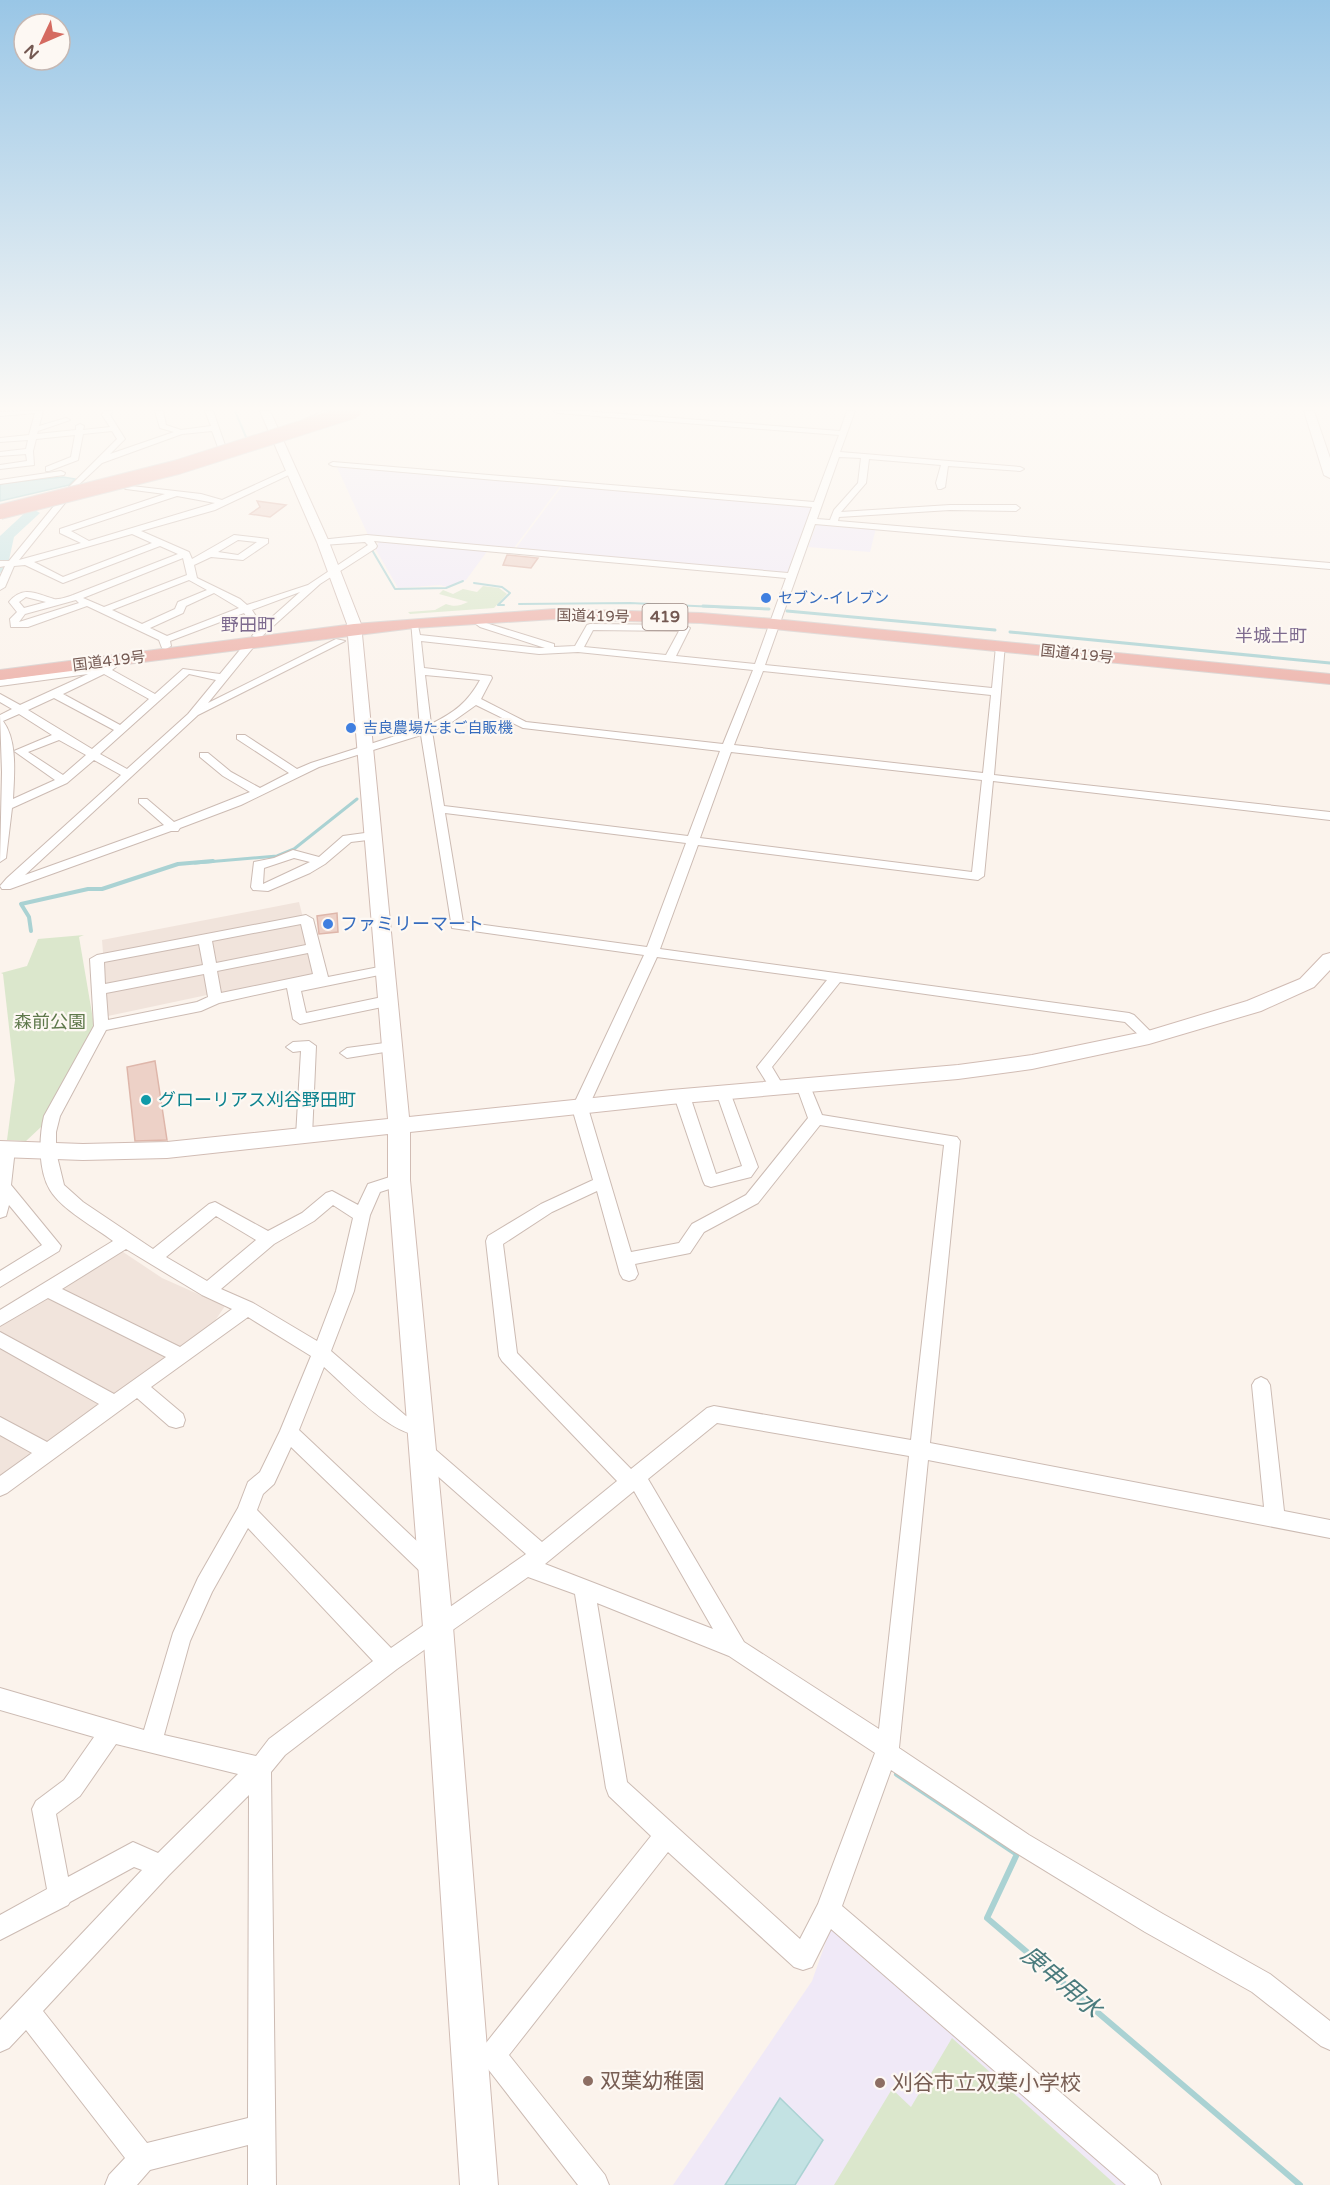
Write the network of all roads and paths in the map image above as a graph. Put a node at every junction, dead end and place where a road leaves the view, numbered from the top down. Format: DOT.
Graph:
graph roads {
  1 [pos="53,513"];
  2 [pos="117,513"];
  3 [pos="189,513"];
  4 [pos="312,513"];
  5 [pos="815,513"];
  6 [pos="839,513"];
  7 [pos="896,513"];
  8 [pos="834,519"];
  9 [pos="812,521"];
  10 [pos="130,530"];
  11 [pos="367,538"];
  12 [pos="323,542"];
  13 [pos="87,543"];
  14 [pos="160,543"];
  15 [pos="211,554"];
  16 [pos="187,558"];
  17 [pos="26,562"];
  18 [pos="7,563"];
  19 [pos="1330,566"];
  20 [pos="192,576"];
  21 [pos="791,576"];
  22 [pos="326,577"];
  23 [pos="0,587"];
  24 [pos="214,590"];
  25 [pos="76,597"];
  26 [pos="56,603"];
  27 [pos="88,603"];
  28 [pos="246,609"];
  29 [pos="104,610"];
  30 [pos="22,612"];
  31 [pos="474,619"];
  32 [pos="775,620"];
  33 [pos="141,628"];
  34 [pos="415,630"];
  35 [pos="350,631"];
  36 [pos="257,637"];
  37 [pos="165,643"];
  38 [pos="1001,646"];
  39 [pos="578,649"];
  40 [pos="546,651"];
  41 [pos="670,658"];
  42 [pos="0,667"];
  43 [pos="758,667"];
  44 [pos="104,670"];
  45 [pos="419,671"];
  46 [pos="1330,672"];
  47 [pos="0,675"];
  48 [pos="224,678"];
  49 [pos="1330,679"];
  50 [pos="0,683"];
  51 [pos="996,692"];
  52 [pos="54,693"];
  53 [pos="0,697"];
  54 [pos="156,699"];
  55 [pos="475,700"];
  56 [pos="20,709"];
  57 [pos="192,716"];
  58 [pos="0,719"];
  59 [pos="0,724"];
  60 [pos="121,730"];
  61 [pos="426,730"];
  62 [pos="60,736"];
  63 [pos="241,737"];
  64 [pos="365,748"];
  65 [pos="727,748"];
  66 [pos="93,755"];
  67 [pos="204,755"];
  68 [pos="128,774"];
  69 [pos="297,774"];
  70 [pos="988,778"];
  71 [pos="63,781"];
  72 [pos="259,792"];
  73 [pos="143,801"];
  74 [pos="5,807"];
  75 [pos="440,809"];
  76 [pos="1330,816"];
  77 [pos="181,828"];
  78 [pos="372,836"];
  79 [pos="693,840"];
  80 [pos="0,858"];
  81 [pos="321,861"];
  82 [pos="3,889"];
  83 [pos="205,939"];
  84 [pos="314,948"];
  85 [pos="652,952"];
  86 [pos="1330,959"];
  87 [pos="210,968"];
  88 [pos="384,970"];
  89 [pos="836,978"];
  90 [pos="99,990"];
  91 [pos="215,998"];
  92 [pos="387,1001"];
  93 [pos="101,1023"];
  94 [pos="1149,1037"];
  95 [pos="293,1047"];
  96 [pos="392,1047"];
  97 [pos="347,1053"];
  98 [pos="804,1085"];
  99 [pos="777,1087"];
  100 [pos="723,1092"];
  101 [pos="682,1096"];
  102 [pos="580,1108"];
  103 [pos="816,1119"];
  104 [pos="399,1127"];
  105 [pos="304,1136"];
  106 [pos="3,1149"];
  107 [pos="48,1152"];
  108 [pos="399,1180"];
  109 [pos="603,1182"];
  110 [pos="3,1187"];
  111 [pos="0,1212"];
  112 [pos="362,1215"];
  113 [pos="268,1239"];
  114 [pos="126,1241"];
  115 [pos="154,1257"];
  116 [pos="0,1280"];
  117 [pos="46,1289"];
  118 [pos="208,1290"];
  119 [pos="247,1308"];
  120 [pos="0,1318"];
  121 [pos="0,1339"];
  122 [pos="321,1353"];
  123 [pos="181,1356"];
  124 [pos="1261,1385"];
  125 [pos="138,1387"];
  126 [pos="115,1404"];
  127 [pos="176,1420"];
  128 [pos="0,1425"];
  129 [pos="289,1432"];
  130 [pos="422,1439"];
  131 [pos="920,1450"];
  132 [pos="48,1452"];
  133 [pos="633,1479"];
  134 [pos="0,1487"];
  135 [pos="246,1512"];
  136 [pos="1275,1518"];
  137 [pos="1330,1529"];
  138 [pos="534,1561"];
  139 [pos="432,1569"];
  140 [pos="584,1588"];
  141 [pos="438,1628"];
  142 [pos="736,1649"];
  143 [pos="389,1662"];
  144 [pos="1,1700"];
  145 [pos="112,1731"];
  146 [pos="151,1743"];
  147 [pos="887,1750"];
  148 [pos="260,1768"];
  149 [pos="667,1835"];
  150 [pos="161,1866"];
  151 [pos="60,1896"];
  152 [pos="828,1910"];
  153 [pos="0,1928"];
  154 [pos="27,2011"];
  155 [pos="1330,2037"];
  156 [pos="0,2039"];
  157 [pos="482,2057"];
  158 [pos="263,2128"];
  159 [pos="142,2158"];
  160 [pos="119,2185"];
  161 [pos="262,2185"];
  162 [pos="479,2185"];
  163 [pos="595,2185"];
  164 [pos="1147,2185"];
  1 -- 18 [label="street"];
  2 -- 13 [label="street"];
  3 -- 10 [label="street"];
  4 -- 12 [label="street"];
  5 -- 9 [label="street"];
  6 -- 8 [label="street"];
  7 -- 8 [label="street"];
  8 -- 9 [label="street"];
  8 -- 19 [label="street"];
  9 -- 21 [label="street"];
  10 -- 13 [label="street"];
  10 -- 14 [label="street"];
  11 -- 12 [label="street"];
  11 -- 21 [label="street"];
  11 -- 22 [label="street"];
  12 -- 22 [label="street"];
  13 -- 17 [label="street"];
  14 -- 16 [label="street"];
  14 -- 17 [label="street"];
  15 -- 15 [label="street"];
  15 -- 16 [label="street"];
  16 -- 20 [label="street"];
  16 -- 25 [label="street"];
  17 -- 18 [label="street"];
  18 -- 23 [label="street"];
  20 -- 24 [label="street"];
  20 -- 29 [label="street"];
  21 -- 32 [label="street"];
  22 -- 28 [label="street"];
  22 -- 35 [label="street"];
  22 -- 36 [label="street"];
  24 -- 28 [label="street"];
  24 -- 33 [label="street"];
  25 -- 26 [label="street"];
  25 -- 27 [label="street"];
  26 -- 30 [label="street"];
  26 -- 30 [label="street"];
  27 -- 29 [label="street"];
  27 -- 30 [label="street"];
  28 -- 36 [label="street"];
  28 -- 37 [label="street"];
  29 -- 33 [label="street"];
  31 -- 32 [label="highway, 国道419号 / 419"];
  31 -- 34 [label="highway, 国道419号 / 419"];
  31 -- 40 [label="street"];
  32 -- 35 [label="highway, 国道419号 / 419"];
  32 -- 38 [label="highway, 国道419号 / 419"];
  32 -- 43 [label="street"];
  32 -- 46 [label="highway, 国道419号 / 419"];
  33 -- 37 [label="street"];
  34 -- 35 [label="highway, 国道419号 / 419"];
  34 -- 40 [label="street"];
  34 -- 45 [label="street"];
  35 -- 36 [label="highway, 国道419号 / 419"];
  35 -- 57 [label="street"];
  35 -- 64 [label="street"];
  36 -- 37 [label="highway, 国道419号 / 419"];
  36 -- 47 [label="highway, 国道419号 / 419"];
  36 -- 48 [label="street"];
  37 -- 42 [label="highway, 国道419号 / 419"];
  38 -- 49 [label="highway, 国道419号 / 419"];
  38 -- 51 [label="street"];
  39 -- 40 [label="street"];
  39 -- 41 [label="street"];
  39 -- 41 [label="street"];
  41 -- 43 [label="street"];
  43 -- 51 [label="street"];
  43 -- 65 [label="street"];
  44 -- 50 [label="street"];
  44 -- 52 [label="street"];
  44 -- 54 [label="street"];
  45 -- 55 [label="street"];
  45 -- 61 [label="street"];
  48 -- 54 [label="street"];
  48 -- 57 [label="street"];
  51 -- 70 [label="street"];
  52 -- 56 [label="street"];
  52 -- 60 [label="street"];
  53 -- 56 [label="street"];
  54 -- 60 [label="street"];
  55 -- 61 [label="street"];
  55 -- 65 [label="street"];
  56 -- 58 [label="street"];
  56 -- 62 [label="street"];
  57 -- 68 [label="street"];
  59 -- 74 [label="street"];
  60 -- 66 [label="street"];
  61 -- 64 [label="street"];
  61 -- 75 [label="street"];
  62 -- 66 [label="street"];
  62 -- 71 [label="street"];
  63 -- 69 [label="street"];
  64 -- 69 [label="street"];
  64 -- 78 [label="street"];
  65 -- 70 [label="street"];
  65 -- 79 [label="street"];
  66 -- 68 [label="street"];
  66 -- 71 [label="street"];
  67 -- 72 [label="street"];
  68 -- 82 [label="street"];
  69 -- 72 [label="street"];
  70 -- 76 [label="street"];
  70 -- 79 [label="street"];
  71 -- 74 [label="street"];
  72 -- 77 [label="street"];
  73 -- 77 [label="street"];
  74 -- 80 [label="street"];
  75 -- 79 [label="street"];
  75 -- 85 [label="street"];
  77 -- 82 [label="street"];
  78 -- 81 [label="street"];
  78 -- 88 [label="street"];
  79 -- 85 [label="street"];
  81 -- 81 [label="street"];
  83 -- 84 [label="street"];
  83 -- 87 [label="street"];
  83 -- 90 [label="street"];
  84 -- 87 [label="street"];
  84 -- 91 [label="street"];
  85 -- 89 [label="street"];
  85 -- 102 [label="street"];
  86 -- 94 [label="street"];
  87 -- 90 [label="street"];
  87 -- 91 [label="street"];
  88 -- 92 [label="street"];
  88 -- 92 [label="street"];
  89 -- 94 [label="street"];
  89 -- 99 [label="street"];
  90 -- 93 [label="street"];
  91 -- 93 [label="street"];
  92 -- 96 [label="street"];
  93 -- 107 [label="street"];
  94 -- 98 [label="street"];
  95 -- 105 [label="street"];
  96 -- 97 [label="street"];
  96 -- 104 [label="street"];
  98 -- 99 [label="street"];
  98 -- 103 [label="street"];
  99 -- 100 [label="street"];
  100 -- 101 [label="street"];
  100 -- 101 [label="street"];
  101 -- 102 [label="street"];
  102 -- 104 [label="street"];
  102 -- 109 [label="street"];
  103 -- 109 [label="street"];
  103 -- 131 [label="street"];
  104 -- 105 [label="street"];
  104 -- 108 [label="street"];
  105 -- 107 [label="street"];
  106 -- 107 [label="street"];
  106 -- 110 [label="street"];
  107 -- 114 [label="street"];
  108 -- 112 [label="street"];
  108 -- 130 [label="street"];
  109 -- 133 [label="street"];
  110 -- 111 [label="street"];
  110 -- 116 [label="street"];
  112 -- 113 [label="street"];
  112 -- 122 [label="street"];
  113 -- 115 [label="street"];
  113 -- 118 [label="street"];
  114 -- 115 [label="street"];
  114 -- 117 [label="street"];
  115 -- 118 [label="street"];
  117 -- 120 [label="street"];
  117 -- 123 [label="street"];
  118 -- 119 [label="street"];
  119 -- 122 [label="street"];
  119 -- 123 [label="street"];
  121 -- 126 [label="street"];
  122 -- 129 [label="street"];
  122 -- 130 [label="street"];
  123 -- 125 [label="street"];
  124 -- 136 [label="street"];
  125 -- 126 [label="street"];
  125 -- 127 [label="street"];
  126 -- 132 [label="street"];
  128 -- 132 [label="street"];
  129 -- 135 [label="street"];
  129 -- 139 [label="street"];
  130 -- 138 [label="street"];
  130 -- 139 [label="street"];
  131 -- 133 [label="street"];
  131 -- 136 [label="street"];
  131 -- 147 [label="street"];
  132 -- 134 [label="street"];
  133 -- 138 [label="street"];
  133 -- 142 [label="street"];
  135 -- 143 [label="street"];
  135 -- 146 [label="street"];
  136 -- 137 [label="street"];
  138 -- 140 [label="street"];
  138 -- 141 [label="street"];
  139 -- 141 [label="street"];
  140 -- 142 [label="street"];
  140 -- 149 [label="street"];
  141 -- 143 [label="street"];
  141 -- 157 [label="street"];
  142 -- 147 [label="street"];
  143 -- 148 [label="street"];
  144 -- 145 [label="street"];
  145 -- 146 [label="street"];
  145 -- 151 [label="street"];
  146 -- 148 [label="street"];
  147 -- 152 [label="street"];
  147 -- 155 [label="street"];
  148 -- 150 [label="street"];
  148 -- 158 [label="street"];
  149 -- 152 [label="street"];
  149 -- 157 [label="street"];
  150 -- 151 [label="street"];
  150 -- 154 [label="street"];
  151 -- 153 [label="street"];
  152 -- 164 [label="street"];
  154 -- 156 [label="street"];
  154 -- 159 [label="street"];
  157 -- 162 [label="street"];
  157 -- 163 [label="street"];
  158 -- 159 [label="street"];
  158 -- 161 [label="street"];
  159 -- 160 [label="street"];
}
